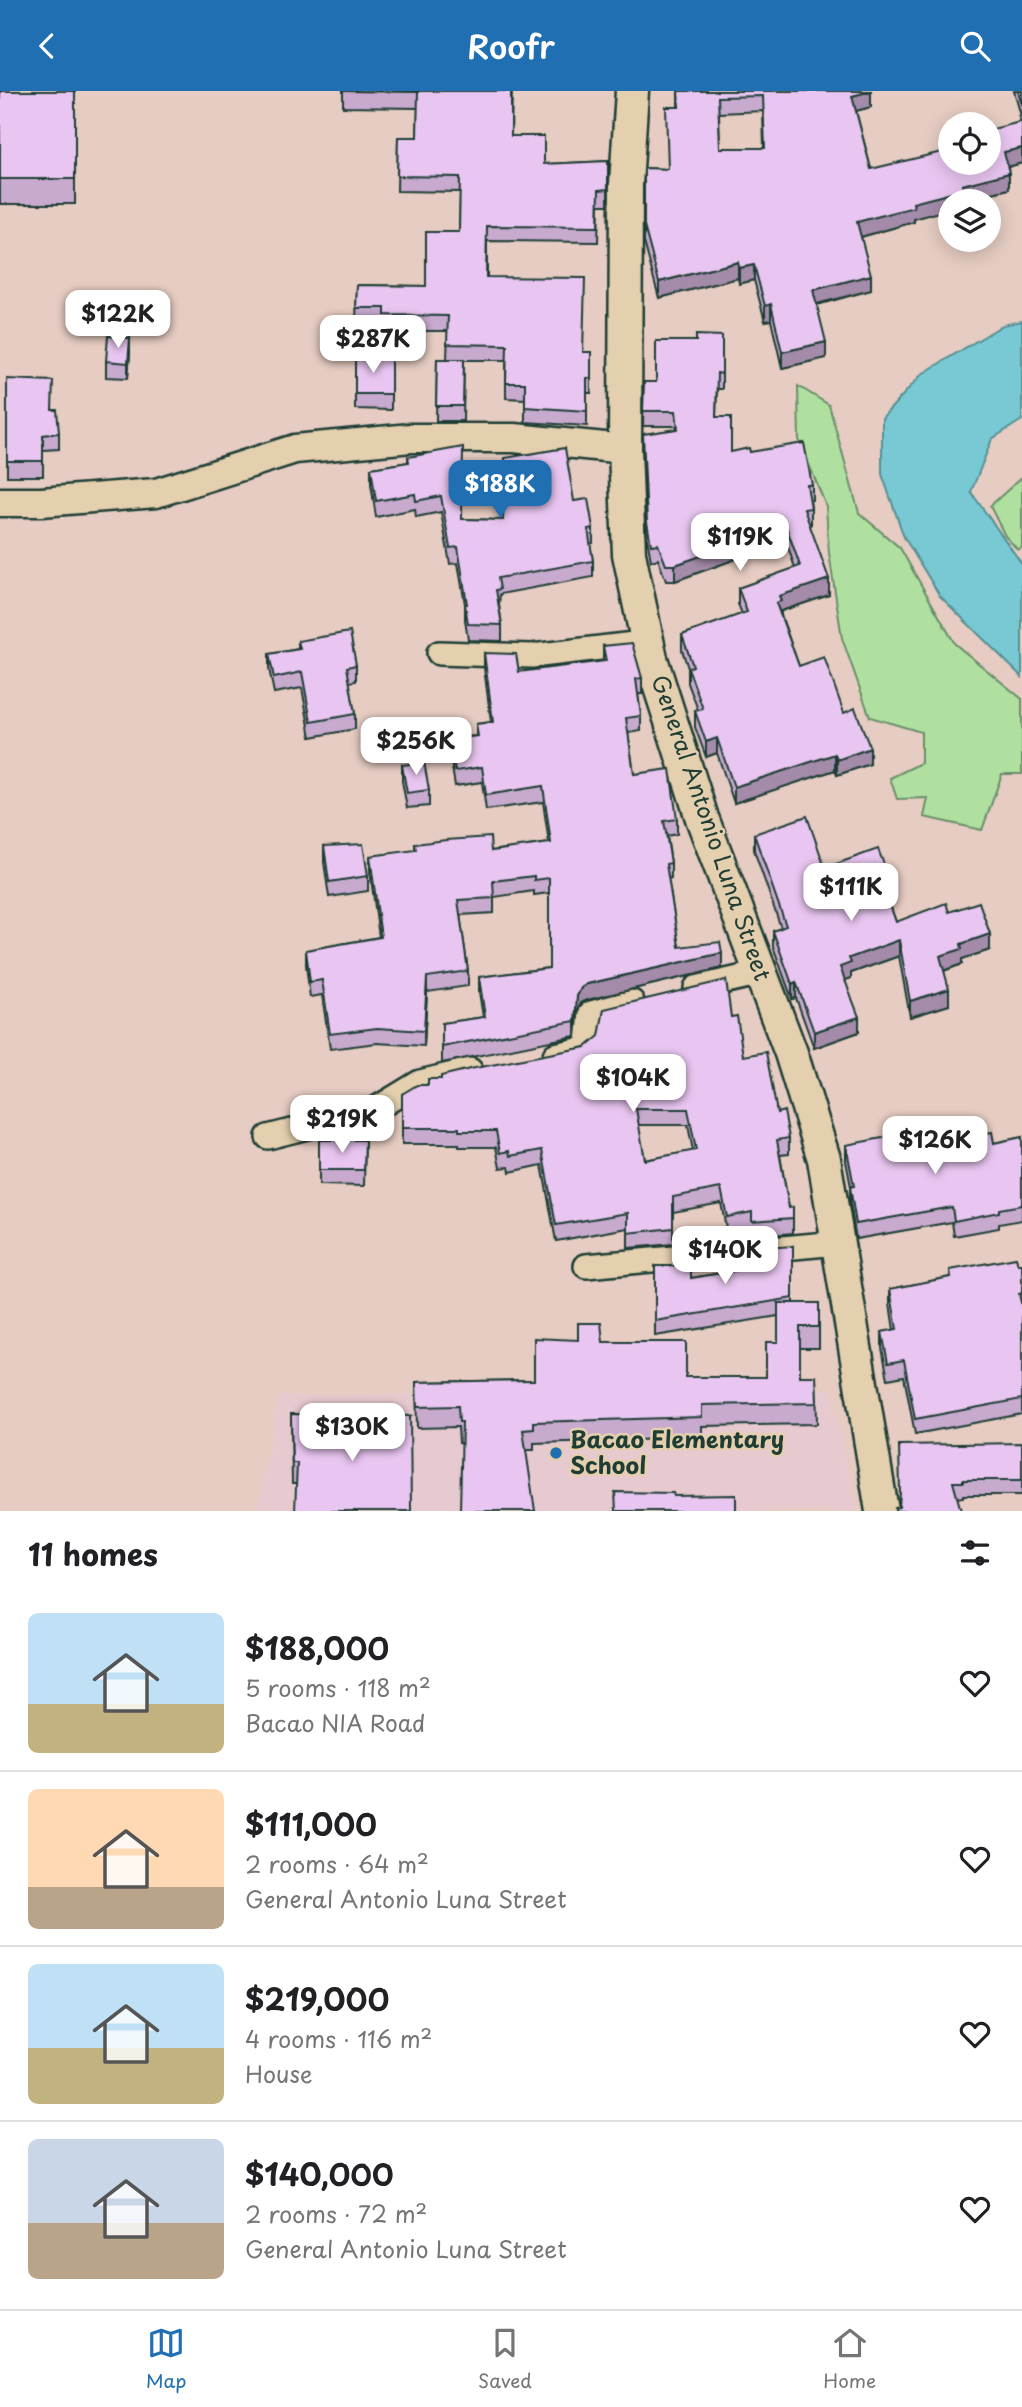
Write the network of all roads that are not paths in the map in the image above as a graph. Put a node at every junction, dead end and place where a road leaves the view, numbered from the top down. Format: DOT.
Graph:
graph roads {
  1 [pos="632,91"];
  2 [pos="625,449"];
  3 [pos="0,502"];
  4 [pos="648,642"];
  5 [pos="439,653"];
  6 [pos="761,973"];
  7 [pos="680,991"];
  8 [pos="653,998"];
  9 [pos="534,1059"];
  10 [pos="494,1066"];
  11 [pos="268,1137"];
  12 [pos="838,1243"];
  13 [pos="586,1266"];
  14 [pos="882,1511"];
  1 -- 2 [label="main road, General Antonio Luna Street"];
  2 -- 3 [label="street"];
  2 -- 4 [label="main road, General Antonio Luna Street"];
  4 -- 5 [label="street"];
  4 -- 6 [label="main road, General Antonio Luna Street"];
  6 -- 7 [label="street"];
  6 -- 12 [label="main road, General Antonio Luna Street"];
  8 -- 9 [label="street"];
  10 -- 11 [label="street"];
  12 -- 13 [label="street"];
  12 -- 14 [label="main road, General Antonio Luna Street"];
}
